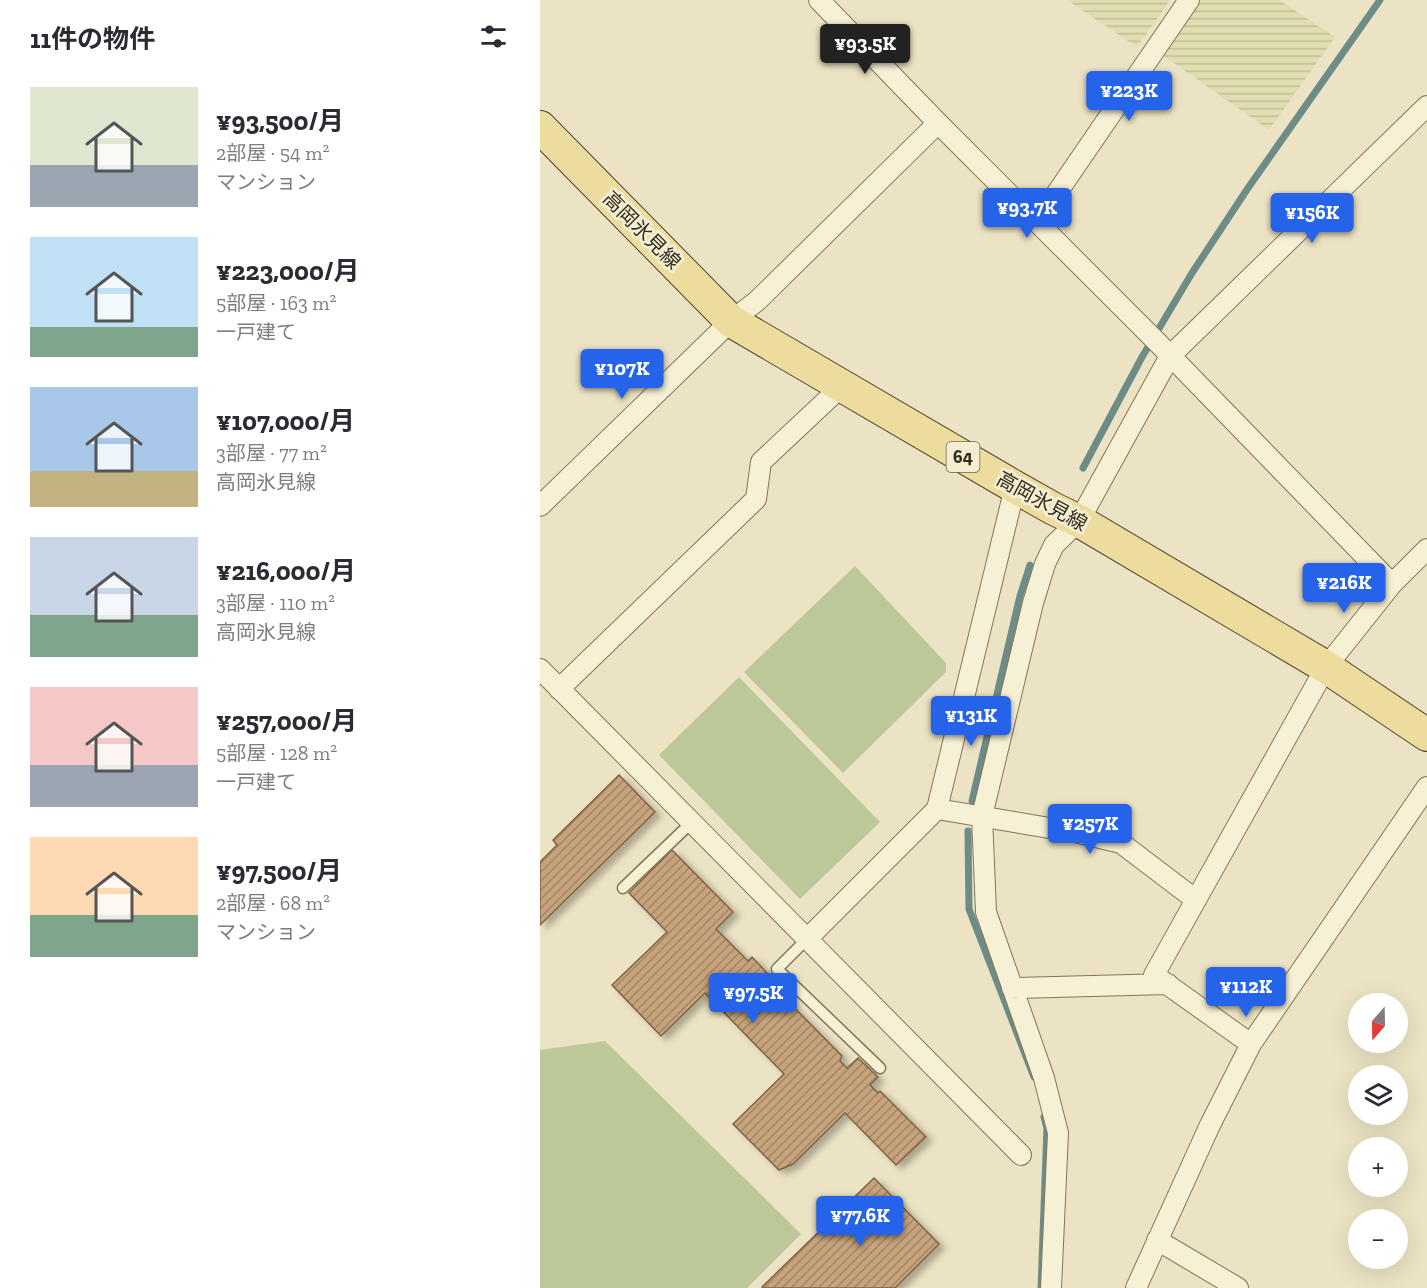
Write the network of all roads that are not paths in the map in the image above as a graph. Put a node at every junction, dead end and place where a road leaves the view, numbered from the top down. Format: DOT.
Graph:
graph roads {
  1 [pos="819,0"];
  2 [pos="1189,0"];
  3 [pos="1427,106"];
  4 [pos="938,123"];
  5 [pos="540,127"];
  6 [pos="1037,222"];
  7 [pos="731,321"];
  8 [pos="1165,350"];
  9 [pos="842,386"];
  10 [pos="1016,487"];
  11 [pos="540,506"];
  12 [pos="1079,521"];
  13 [pos="1427,549"];
  14 [pos="1392,584"];
  15 [pos="1326,667"];
  16 [pos="540,669"];
  17 [pos="559,689"];
  18 [pos="1427,735"];
  19 [pos="1427,787"];
  20 [pos="937,809"];
  21 [pos="982,816"];
  22 [pos="691,823"];
  23 [pos="623,888"];
  24 [pos="1196,900"];
  25 [pos="807,939"];
  26 [pos="1168,984"];
  27 [pos="1012,988"];
  28 [pos="1251,1044"];
  29 [pos="880,1068"];
  30 [pos="1021,1155"];
  31 [pos="1157,1240"];
  32 [pos="1051,1288"];
  33 [pos="1136,1288"];
  34 [pos="1238,1288"];
  1 -- 4 [label="street"];
  2 -- 6 [label="street"];
  3 -- 8 [label="street"];
  4 -- 6 [label="street"];
  4 -- 7 [label="street"];
  5 -- 7 [label="main road, 高岡氷見線 / 64"];
  6 -- 8 [label="street"];
  7 -- 9 [label="main road, 高岡氷見線 / 64"];
  7 -- 11 [label="street"];
  8 -- 12 [label="street"];
  8 -- 14 [label="street"];
  9 -- 10 [label="main road, 高岡氷見線 / 64"];
  9 -- 17 [label="street"];
  10 -- 12 [label="main road, 高岡氷見線 / 64"];
  10 -- 20 [label="street"];
  12 -- 15 [label="main road, 高岡氷見線 / 64"];
  12 -- 21 [label="street"];
  13 -- 14 [label="street"];
  14 -- 15 [label="street"];
  15 -- 18 [label="main road, 高岡氷見線 / 64"];
  15 -- 24 [label="street"];
  16 -- 17 [label="street"];
  17 -- 22 [label="street"];
  19 -- 28 [label="street"];
  20 -- 21 [label="street"];
  20 -- 25 [label="street"];
  21 -- 24 [label="street"];
  21 -- 27 [label="street"];
  22 -- 23 [label="lane"];
  22 -- 25 [label="street"];
  24 -- 26 [label="street"];
  25 -- 29 [label="lane"];
  25 -- 30 [label="street"];
  26 -- 27 [label="street"];
  26 -- 28 [label="street"];
  27 -- 32 [label="street"];
  28 -- 31 [label="street"];
  31 -- 33 [label="street"];
  31 -- 34 [label="street"];
}
